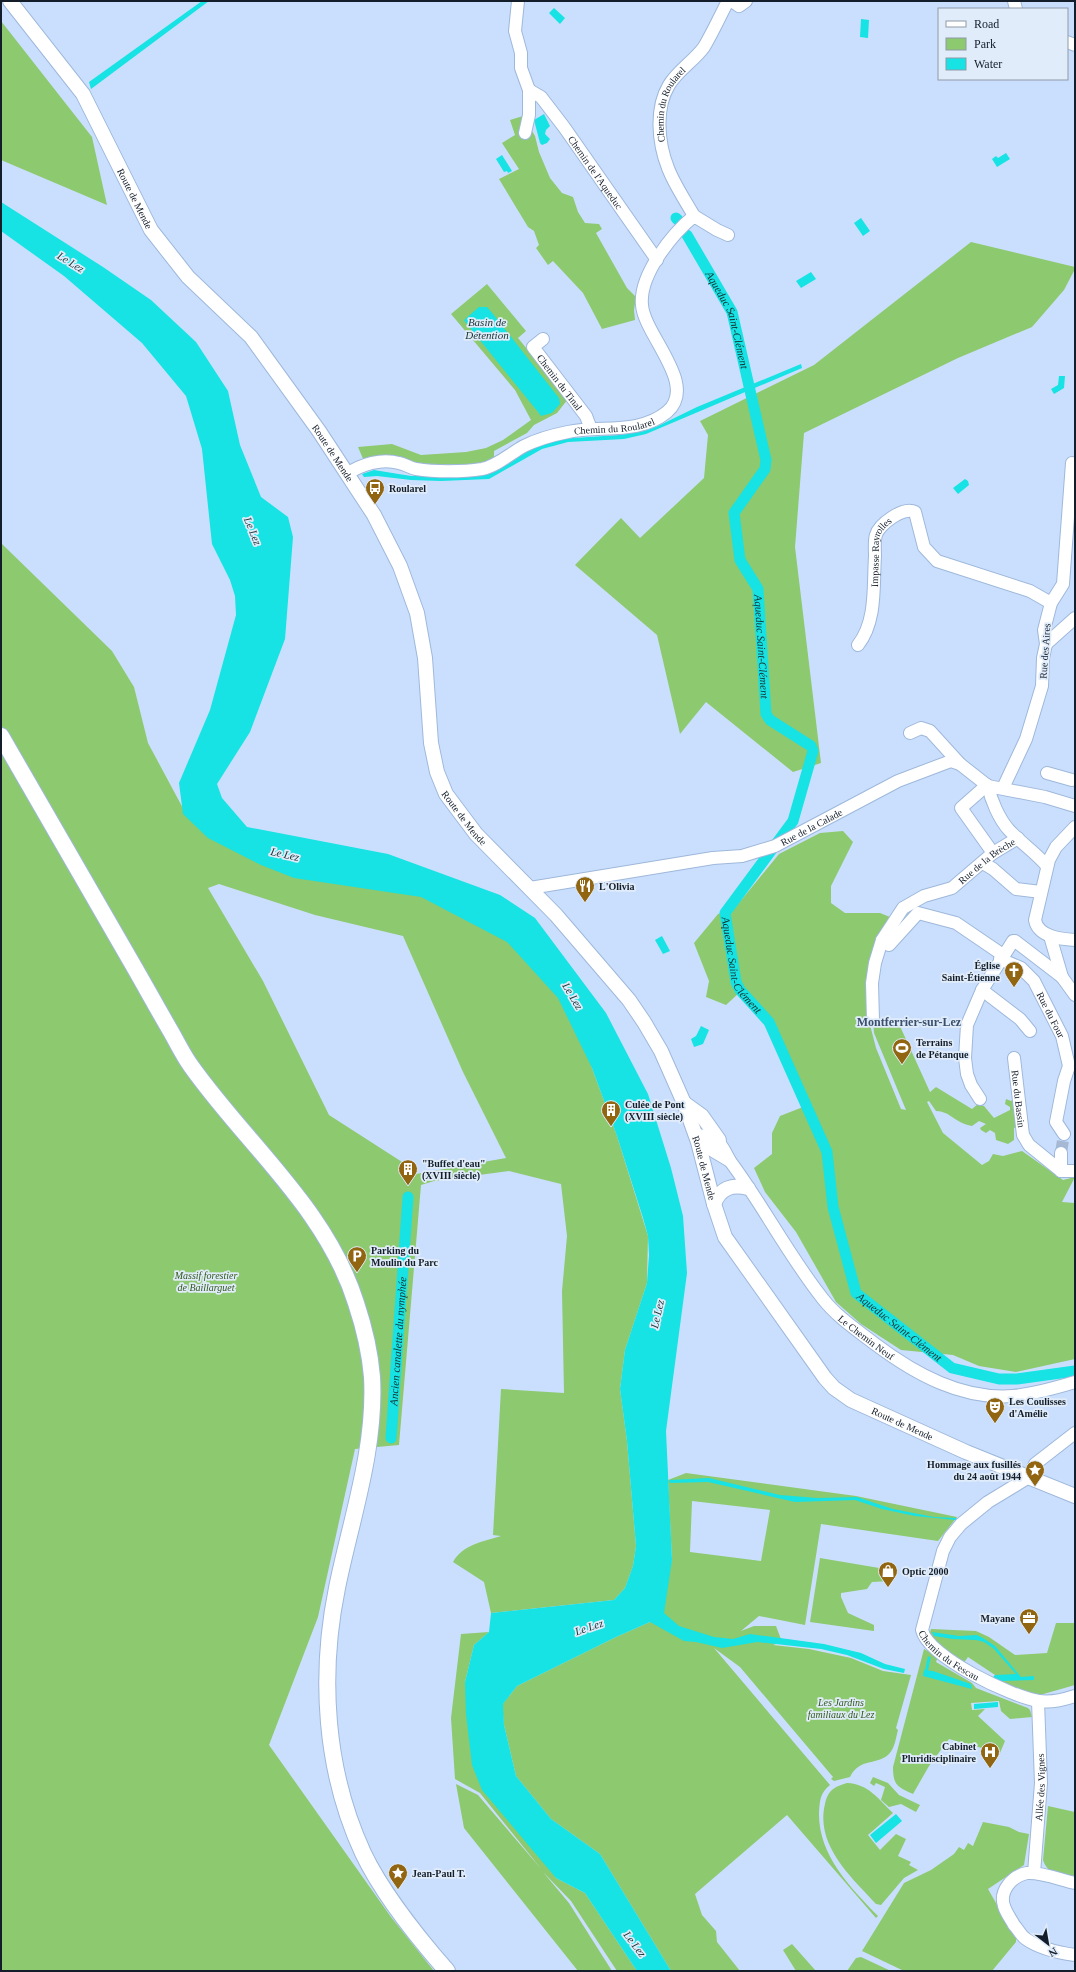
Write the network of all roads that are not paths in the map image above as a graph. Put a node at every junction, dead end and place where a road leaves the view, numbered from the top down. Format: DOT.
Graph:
graph roads {
  1 [pos="10,1"];
  2 [pos="518,1"];
  3 [pos="733,3"];
  4 [pos="529,90"];
  5 [pos="525,133"];
  6 [pos="694,216"];
  7 [pos="728,235"];
  8 [pos="657,260"];
  9 [pos="543,339"];
  10 [pos="591,429"];
  11 [pos="1072,463"];
  12 [pos="347,474"];
  13 [pos="1051,603"];
  14 [pos="1075,618"];
  15 [pos="1046,644"];
  16 [pos="858,645"];
  17 [pos="910,733"];
  18 [pos="1,736"];
  19 [pos="960,764"];
  20 [pos="1047,773"];
  21 [pos="1072,780"];
  22 [pos="987,785"];
  23 [pos="1003,788"];
  24 [pos="1075,806"];
  25 [pos="1075,827"];
  26 [pos="1018,838"];
  27 [pos="993,853"];
  28 [pos="983,863"];
  29 [pos="1047,866"];
  30 [pos="530,888"];
  31 [pos="1041,892"];
  32 [pos="1050,936"];
  33 [pos="882,940"];
  34 [pos="1075,940"];
  35 [pos="1002,957"];
  36 [pos="1062,977"];
  37 [pos="982,990"];
  38 [pos="1075,995"];
  39 [pos="874,1020"];
  40 [pos="1030,1031"];
  41 [pos="1014,1058"];
  42 [pos="980,1099"];
  43 [pos="684,1103"];
  44 [pos="1064,1134"];
  45 [pos="697,1139"];
  46 [pos="720,1140"];
  47 [pos="1061,1153"];
  48 [pos="730,1160"];
  49 [pos="1060,1171"];
  50 [pos="1075,1171"];
  51 [pos="748,1188"];
  52 [pos="714,1204"];
  53 [pos="1075,1382"];
  54 [pos="1075,1433"];
  55 [pos="1028,1477"];
  56 [pos="1075,1496"];
  57 [pos="1075,1696"];
  58 [pos="1038,1701"];
  59 [pos="1034,1873"];
  60 [pos="1075,1883"];
  61 [pos="1075,1955"];
  62 [pos="447,1971"];
  1 -- 12 [label="street, Route de Mende"];
  2 -- 4 [label="street"];
  3 -- 6 [label="street, Chemin du Roularel"];
  4 -- 5 [label="street"];
  4 -- 8 [label="street, Chemin de l'Aqueduc"];
  6 -- 7 [label="street, Chemin du Roularel"];
  6 -- 8 [label="street, Chemin du Roularel"];
  8 -- 10 [label="street, Chemin du Roularel"];
  9 -- 10 [label="street, Chemin du Tinal"];
  10 -- 12 [label="street, Chemin du Roularel"];
  11 -- 13 [label="street, Rue des Aires"];
  12 -- 30 [label="street, Route de Mende"];
  13 -- 15 [label="street, Rue des Aires"];
  13 -- 16 [label="street, Impasse Rayrolles"];
  14 -- 15 [label="street"];
  15 -- 23 [label="street, Rue des Aires"];
  17 -- 19 [label="street"];
  18 -- 62 [label="main road"];
  19 -- 22 [label="street"];
  19 -- 30 [label="street, Rue de la Calade"];
  20 -- 21 [label="street"];
  22 -- 23 [label="street"];
  22 -- 26 [label="street"];
  22 -- 27 [label="street"];
  23 -- 24 [label="street"];
  25 -- 29 [label="street"];
  26 -- 27 [label="street, Rue de la Brèche"];
  26 -- 29 [label="street"];
  27 -- 28 [label="street, Rue de la Brèche"];
  28 -- 31 [label="street"];
  28 -- 33 [label="street, Rue de la Brèche"];
  29 -- 31 [label="street"];
  30 -- 43 [label="street, Route de Mende"];
  31 -- 32 [label="street"];
  32 -- 34 [label="street"];
  32 -- 36 [label="street"];
  33 -- 35 [label="street"];
  33 -- 39 [label="street, Rue de la Brèche"];
  35 -- 36 [label="street"];
  35 -- 37 [label="street"];
  35 -- 44 [label="street, Rue du Four"];
  36 -- 38 [label="street"];
  37 -- 40 [label="street"];
  37 -- 42 [label="street"];
  41 -- 49 [label="street, Rue du Bassin"];
  43 -- 45 [label="street, Route de Mende"];
  43 -- 46 [label="street"];
  45 -- 46 [label="street"];
  45 -- 48 [label="street, Le Chemin Neuf"];
  45 -- 52 [label="street, Route de Mende"];
  46 -- 48 [label="street, Le Chemin Neuf"];
  47 -- 49 [label="street"];
  48 -- 51 [label="street, Le Chemin Neuf"];
  49 -- 50 [label="street"];
  51 -- 52 [label="street"];
  51 -- 53 [label="street, Le Chemin Neuf"];
  52 -- 55 [label="street, Route de Mende"];
  54 -- 55 [label="street"];
  55 -- 56 [label="street, Route de Mende"];
  55 -- 58 [label="street, Chemin du Fescau"];
  57 -- 58 [label="street, Chemin du Fescau"];
  58 -- 59 [label="street, Allée des Vignes"];
  59 -- 60 [label="street"];
  59 -- 61 [label="street"];
}
